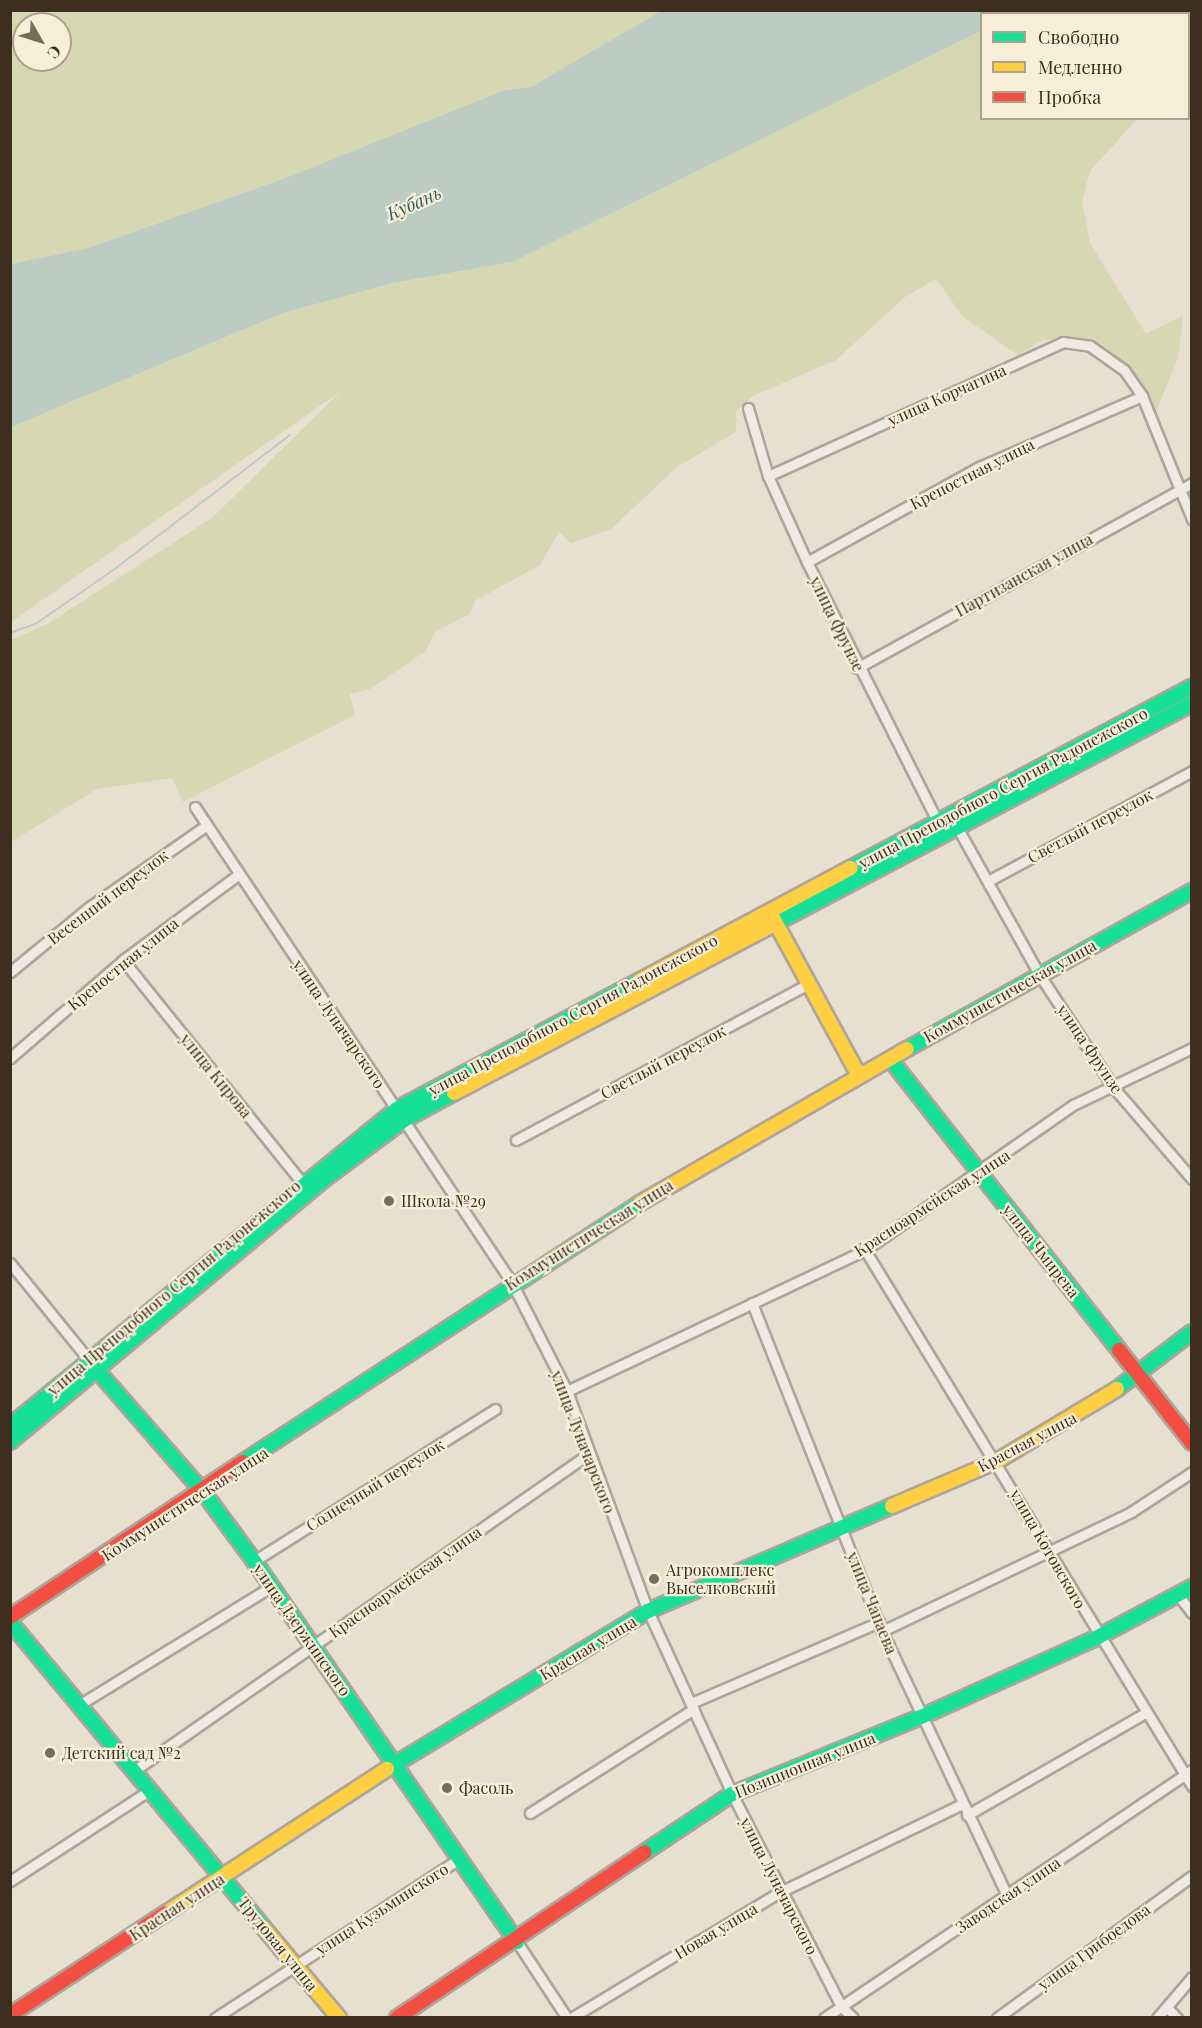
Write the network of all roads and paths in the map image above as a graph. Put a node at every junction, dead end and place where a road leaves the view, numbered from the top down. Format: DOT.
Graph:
graph roads {
  1 [pos="1142,396"];
  2 [pos="748,408"];
  3 [pos="768,476"];
  4 [pos="1191,483"];
  5 [pos="1179,489"];
  6 [pos="1191,519"];
  7 [pos="807,562"];
  8 [pos="857,668"];
  9 [pos="1191,687"];
  10 [pos="1191,704"];
  11 [pos="1191,771"];
  12 [pos="195,807"];
  13 [pos="954,820"];
  14 [pos="207,825"];
  15 [pos="940,828"];
  16 [pos="238,875"];
  17 [pos="988,881"];
  18 [pos="1191,891"];
  19 [pos="772,917"];
  20 [pos="123,960"];
  21 [pos="10,972"];
  22 [pos="1039,974"];
  23 [pos="810,983"];
  24 [pos="1191,1048"];
  25 [pos="10,1058"];
  26 [pos="890,1059"];
  27 [pos="858,1074"];
  28 [pos="1114,1088"];
  29 [pos="400,1114"];
  30 [pos="516,1140"];
  31 [pos="980,1174"];
  32 [pos="1191,1179"];
  33 [pos="305,1186"];
  34 [pos="866,1250"];
  35 [pos="10,1263"];
  36 [pos="512,1283"];
  37 [pos="752,1303"];
  38 [pos="1191,1332"];
  39 [pos="92,1363"];
  40 [pos="1140,1376"];
  41 [pos="567,1390"];
  42 [pos="495,1409"];
  43 [pos="10,1426"];
  44 [pos="10,1442"];
  45 [pos="1191,1443"];
  46 [pos="587,1455"];
  47 [pos="997,1461"];
  48 [pos="1191,1472"];
  49 [pos="204,1493"];
  50 [pos="843,1530"];
  51 [pos="1052,1553"];
  52 [pos="254,1561"];
  53 [pos="272,1586"];
  54 [pos="1191,1587"];
  55 [pos="1178,1595"];
  56 [pos="648,1611"];
  57 [pos="1191,1613"];
  58 [pos="10,1620"];
  59 [pos="880,1626"];
  60 [pos="1098,1637"];
  61 [pos="312,1647"];
  62 [pos="82,1703"];
  63 [pos="692,1706"];
  64 [pos="1145,1713"];
  65 [pos="921,1717"];
  66 [pos="396,1763"];
  67 [pos="135,1770"];
  68 [pos="1188,1773"];
  69 [pos="1191,1786"];
  70 [pos="150,1790"];
  71 [pos="732,1794"];
  72 [pos="962,1804"];
  73 [pos="530,1813"];
  74 [pos="967,1815"];
  75 [pos="459,1859"];
  76 [pos="1191,1876"];
  77 [pos="223,1877"];
  78 [pos="10,1881"];
  79 [pos="780,1893"];
  80 [pos="1007,1896"];
  81 [pos="516,1942"];
  82 [pos="294,1965"];
  83 [pos="1191,1977"];
  84 [pos="841,2006"];
  85 [pos="1167,2007"];
  86 [pos="10,2015"];
  87 [pos="215,2018"];
  88 [pos="339,2018"];
  89 [pos="397,2018"];
  90 [pos="569,2018"];
  91 [pos="824,2018"];
  92 [pos="853,2018"];
  93 [pos="997,2018"];
  94 [pos="1157,2018"];
  95 [pos="1177,2018"];
  1 -- 3 [label="street, улица Корчагина"];
  1 -- 5 [label="street"];
  1 -- 7 [label="street, Крепостная улица"];
  2 -- 3 [label="street, улица Фрунзе"];
  3 -- 7 [label="street, улица Фрунзе"];
  4 -- 5 [label="street, Партизанская улица"];
  5 -- 6 [label="street"];
  5 -- 8 [label="street, Партизанская улица"];
  7 -- 8 [label="street, улица Фрунзе"];
  8 -- 15 [label="street, улица Фрунзе"];
  9 -- 13 [label="street, улица Преподобного Сергия Радонежского"];
  10 -- 13 [label="street, улица Преподобного Сергия Радонежского"];
  11 -- 17 [label="street, Светлый переулок"];
  12 -- 14 [label="street, улица Луначарского"];
  13 -- 15 [label="street, улица Преподобного Сергия Радонежского"];
  13 -- 17 [label="street, улица Фрунзе"];
  14 -- 16 [label="street, улица Луначарского"];
  14 -- 21 [label="street, Весенний переулок"];
  15 -- 19 [label="street, улица Преподобного Сергия Радонежского"];
  16 -- 20 [label="street, Крепостная улица"];
  16 -- 29 [label="street, улица Луначарского"];
  17 -- 22 [label="street, улица Фрунзе"];
  18 -- 22 [label="street, Коммунистическая улица"];
  19 -- 23 [label="street"];
  19 -- 29 [label="street, улица Преподобного Сергия Радонежского"];
  20 -- 25 [label="street, Крепостная улица"];
  20 -- 33 [label="street, улица Кирова"];
  22 -- 26 [label="street, Коммунистическая улица"];
  22 -- 28 [label="street, улица Фрунзе"];
  23 -- 27 [label="street"];
  23 -- 30 [label="street, Светлый переулок"];
  24 -- 28 [label="street, Красноармейская улица"];
  26 -- 27 [label="street, Коммунистическая улица"];
  26 -- 31 [label="street, улица Чмирева"];
  27 -- 36 [label="street, Коммунистическая улица"];
  28 -- 31 [label="street, Красноармейская улица"];
  28 -- 32 [label="street, улица Фрунзе"];
  29 -- 33 [label="street, улица Преподобного Сергия Радонежского"];
  29 -- 36 [label="street, улица Луначарского"];
  31 -- 34 [label="street, Красноармейская улица"];
  31 -- 40 [label="street, улица Чмирева"];
  33 -- 39 [label="street, улица Преподобного Сергия Радонежского"];
  34 -- 37 [label="street, Красноармейская улица"];
  34 -- 47 [label="street, улица Котовского"];
  35 -- 39 [label="street, улица Дзержинского"];
  36 -- 41 [label="street, улица Луначарского"];
  36 -- 49 [label="street, Коммунистическая улица"];
  37 -- 41 [label="street, Красноармейская улица"];
  37 -- 50 [label="street, улица Чапаева"];
  38 -- 40 [label="street, Красная улица"];
  39 -- 43 [label="street, улица Преподобного Сергия Радонежского"];
  39 -- 44 [label="street, улица Преподобного Сергия Радонежского"];
  39 -- 49 [label="street, улица Дзержинского"];
  40 -- 45 [label="street, улица Чмирева"];
  40 -- 47 [label="street, Красная улица"];
  41 -- 46 [label="street, улица Луначарского"];
  42 -- 52 [label="street, Солнечный переулок"];
  46 -- 56 [label="street, улица Луначарского"];
  46 -- 61 [label="street, Красноармейская улица"];
  47 -- 50 [label="street, Красная улица"];
  47 -- 51 [label="street, улица Котовского"];
  48 -- 51 [label="street"];
  49 -- 52 [label="street, улица Дзержинского"];
  49 -- 58 [label="street, Коммунистическая улица"];
  50 -- 56 [label="street, Красная улица"];
  50 -- 59 [label="street, улица Чапаева"];
  51 -- 59 [label="street"];
  51 -- 60 [label="street, улица Котовского"];
  52 -- 53 [label="street, улица Дзержинского"];
  53 -- 61 [label="street, улица Дзержинского"];
  53 -- 62 [label="street"];
  54 -- 55 [label="street, Позиционная улица"];
  55 -- 57 [label="street"];
  55 -- 60 [label="street, Позиционная улица"];
  56 -- 63 [label="street, улица Луначарского"];
  56 -- 66 [label="street, Красная улица"];
  58 -- 62 [label="street, Трудовая улица"];
  59 -- 63 [label="street"];
  59 -- 65 [label="street, улица Чапаева"];
  60 -- 64 [label="street, улица Котовского"];
  60 -- 65 [label="street, Позиционная улица"];
  61 -- 66 [label="street, улица Дзержинского"];
  61 -- 67 [label="street, Красноармейская улица"];
  62 -- 67 [label="street, Трудовая улица"];
  63 -- 71 [label="street, улица Луначарского"];
  63 -- 73 [label="street"];
  64 -- 68 [label="street, улица Котовского"];
  64 -- 74 [label="street"];
  65 -- 71 [label="street, Позиционная улица"];
  65 -- 72 [label="street, улица Чапаева"];
  66 -- 75 [label="street, улица Дзержинского"];
  66 -- 77 [label="street, Красная улица"];
  67 -- 70 [label="street, Трудовая улица"];
  68 -- 69 [label="street, улица Котовского"];
  68 -- 80 [label="street, Заводская улица"];
  70 -- 77 [label="street, Трудовая улица"];
  70 -- 78 [label="street"];
  71 -- 79 [label="street, улица Луначарского"];
  71 -- 81 [label="street, Позиционная улица"];
  72 -- 74 [label="street, улица Чапаева"];
  72 -- 79 [label="street, Новая улица"];
  74 -- 80 [label="street, улица Чапаева"];
  75 -- 81 [label="street, улица Дзержинского"];
  75 -- 82 [label="street, улица Кузьминского"];
  76 -- 93 [label="street, улица Грибоедова"];
  77 -- 82 [label="street, Трудовая улица"];
  77 -- 86 [label="street, Красная улица"];
  79 -- 84 [label="street, улица Луначарского"];
  79 -- 90 [label="street, Новая улица"];
  80 -- 84 [label="street, Заводская улица"];
  81 -- 89 [label="street, Позиционная улица"];
  81 -- 90 [label="street, улица Дзержинского"];
  82 -- 87 [label="street, улица Кузьминского"];
  82 -- 88 [label="street, Трудовая улица"];
  83 -- 85 [label="street"];
  84 -- 91 [label="street, Заводская улица"];
  84 -- 92 [label="street, улица Луначарского"];
  85 -- 94 [label="street"];
  85 -- 95 [label="street"];
}
